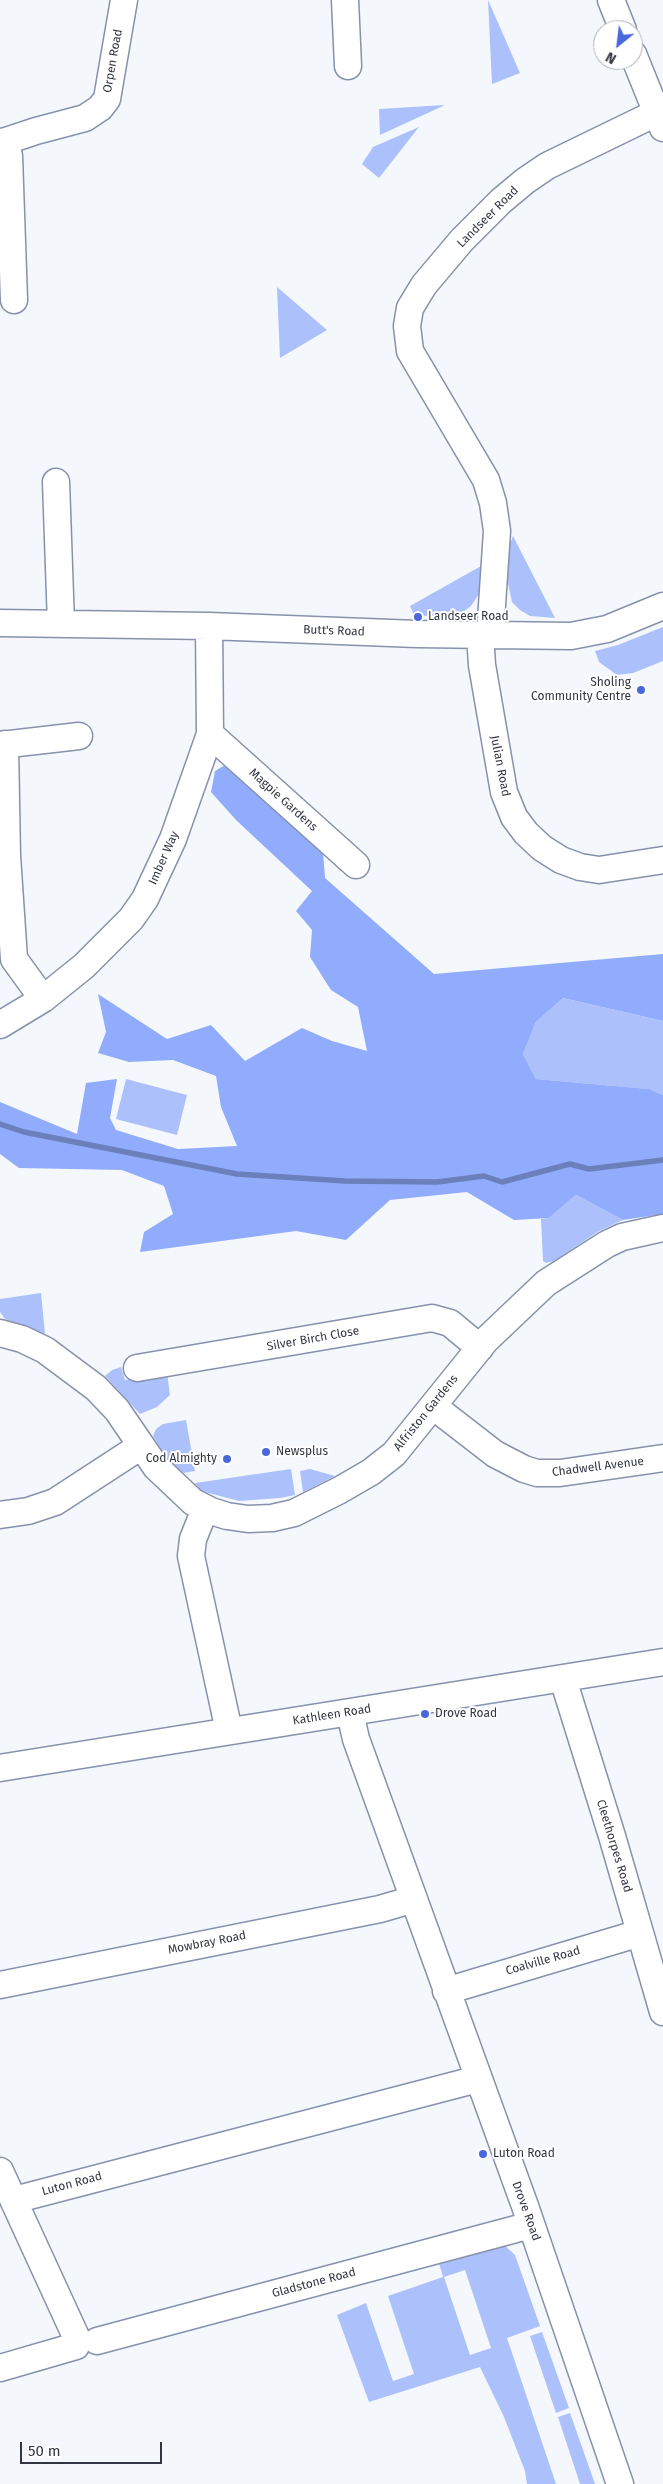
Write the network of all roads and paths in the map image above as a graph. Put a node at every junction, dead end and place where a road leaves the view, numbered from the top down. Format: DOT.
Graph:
graph roads {
  1 [pos="124,0"];
  2 [pos="345,0"];
  3 [pos="611,0"];
  4 [pos="619,20"];
  5 [pos="348,66"];
  6 [pos="639,70"];
  7 [pos="660,121"];
  8 [pos="2,142"];
  9 [pos="14,300"];
  10 [pos="56,482"];
  11 [pos="663,606"];
  12 [pos="0,623"];
  13 [pos="61,624"];
  14 [pos="210,626"];
  15 [pos="485,635"];
  16 [pos="210,734"];
  17 [pos="79,736"];
  18 [pos="3,744"];
  19 [pos="663,860"];
  20 [pos="356,865"];
  21 [pos="43,999"];
  22 [pos="0,1025"];
  23 [pos="663,1228"];
  24 [pos="0,1332"];
  25 [pos="480,1348"];
  26 [pos="137,1368"];
  27 [pos="433,1406"];
  28 [pos="141,1446"];
  29 [pos="663,1458"];
  30 [pos="205,1509"];
  31 [pos="0,1515"];
  32 [pos="663,1662"];
  33 [pos="563,1679"];
  34 [pos="350,1713"];
  35 [pos="229,1731"];
  36 [pos="0,1768"];
  37 [pos="414,1899"];
  38 [pos="640,1933"];
  39 [pos="0,1985"];
  40 [pos="446,1990"];
  41 [pos="663,2012"];
  42 [pos="478,2078"];
  43 [pos="0,2171"];
  44 [pos="14,2200"];
  45 [pos="531,2225"];
  46 [pos="97,2341"];
  47 [pos="0,2368"];
  48 [pos="620,2484"];
  1 -- 8 [label="street, Orpen Road"];
  2 -- 5 [label="street"];
  3 -- 4 [label="street"];
  6 -- 7 [label="street"];
  7 -- 15 [label="street, Landseer Road"];
  8 -- 9 [label="street, Orpen Road"];
  10 -- 13 [label="street"];
  11 -- 15 [label="street, Butt's Road"];
  12 -- 13 [label="street, Butt's Road"];
  13 -- 14 [label="street, Butt's Road"];
  14 -- 15 [label="street, Butt's Road"];
  14 -- 16 [label="street, Imber Way"];
  15 -- 19 [label="street, Julian Road"];
  16 -- 20 [label="street, Magpie Gardens"];
  16 -- 21 [label="street, Imber Way"];
  17 -- 18 [label="street"];
  18 -- 21 [label="street"];
  21 -- 22 [label="street, Imber Way"];
  23 -- 25 [label="street, Alfriston Gardens"];
  24 -- 28 [label="street, Alfriston Gardens"];
  25 -- 26 [label="street, Silver Birch Close"];
  25 -- 27 [label="street, Alfriston Gardens"];
  27 -- 29 [label="street, Chadwell Avenue"];
  27 -- 30 [label="street, Alfriston Gardens"];
  28 -- 30 [label="street, Alfriston Gardens"];
  28 -- 31 [label="street"];
  30 -- 35 [label="street"];
  32 -- 33 [label="street, Kathleen Road"];
  33 -- 34 [label="street, Kathleen Road"];
  33 -- 38 [label="street, Cleethorpes Road"];
  34 -- 35 [label="street, Kathleen Road"];
  34 -- 37 [label="street, Drove Road"];
  35 -- 36 [label="street, Kathleen Road"];
  37 -- 39 [label="street, Mowbray Road"];
  37 -- 40 [label="street, Drove Road"];
  38 -- 40 [label="street, Coalville Road"];
  38 -- 41 [label="street, Cleethorpes Road"];
  40 -- 42 [label="street, Drove Road"];
  42 -- 44 [label="street, Luton Road"];
  42 -- 45 [label="street, Drove Road"];
  43 -- 44 [label="street"];
  44 -- 47 [label="street"];
  45 -- 46 [label="street, Gladstone Road"];
  45 -- 48 [label="street, Drove Road"];
}
